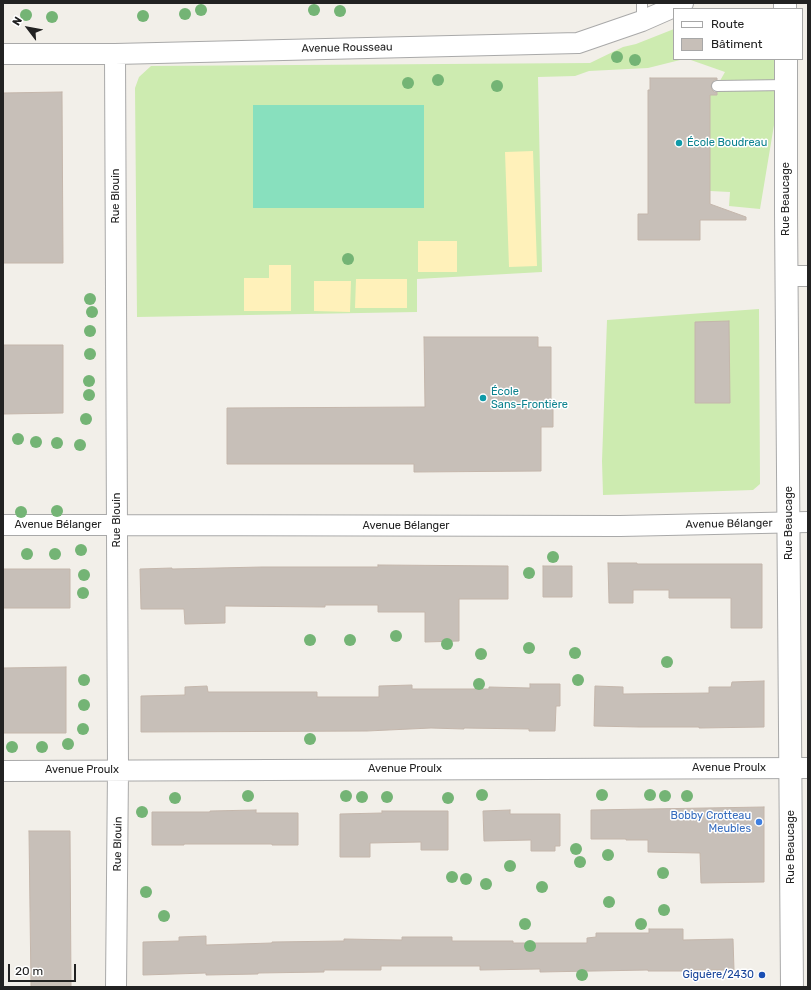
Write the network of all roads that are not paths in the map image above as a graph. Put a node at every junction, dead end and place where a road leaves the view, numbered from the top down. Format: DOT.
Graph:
graph roads {
  1 [pos="683,3"];
  2 [pos="642,12"];
  3 [pos="3,54"];
  4 [pos="115,54"];
  5 [pos="786,60"];
  6 [pos="786,85"];
  7 [pos="717,86"];
  8 [pos="786,276"];
  9 [pos="808,276"];
  10 [pos="799,523"];
  11 [pos="3,525"];
  12 [pos="117,525"];
  13 [pos="799,768"];
  14 [pos="118,770"];
  15 [pos="3,771"];
  16 [pos="116,987"];
  17 [pos="792,987"];
  1 -- 2 [label="street, Avenue Rousseau"];
  2 -- 4 [label="street, Avenue Rousseau"];
  3 -- 4 [label="street, Avenue Rousseau"];
  4 -- 12 [label="street, Rue Blouin"];
  5 -- 6 [label="street, Rue Beaucage"];
  6 -- 7 [label="lane"];
  6 -- 8 [label="street, Rue Beaucage"];
  8 -- 9 [label="street"];
  8 -- 10 [label="street, Rue Beaucage"];
  10 -- 12 [label="street, Avenue Bélanger"];
  10 -- 13 [label="street, Rue Beaucage"];
  11 -- 12 [label="street, Avenue Bélanger"];
  12 -- 14 [label="street, Rue Blouin"];
  13 -- 14 [label="street, Avenue Proulx"];
  13 -- 17 [label="street, Rue Beaucage"];
  14 -- 15 [label="street, Avenue Proulx"];
  14 -- 16 [label="street, Rue Blouin"];
}
